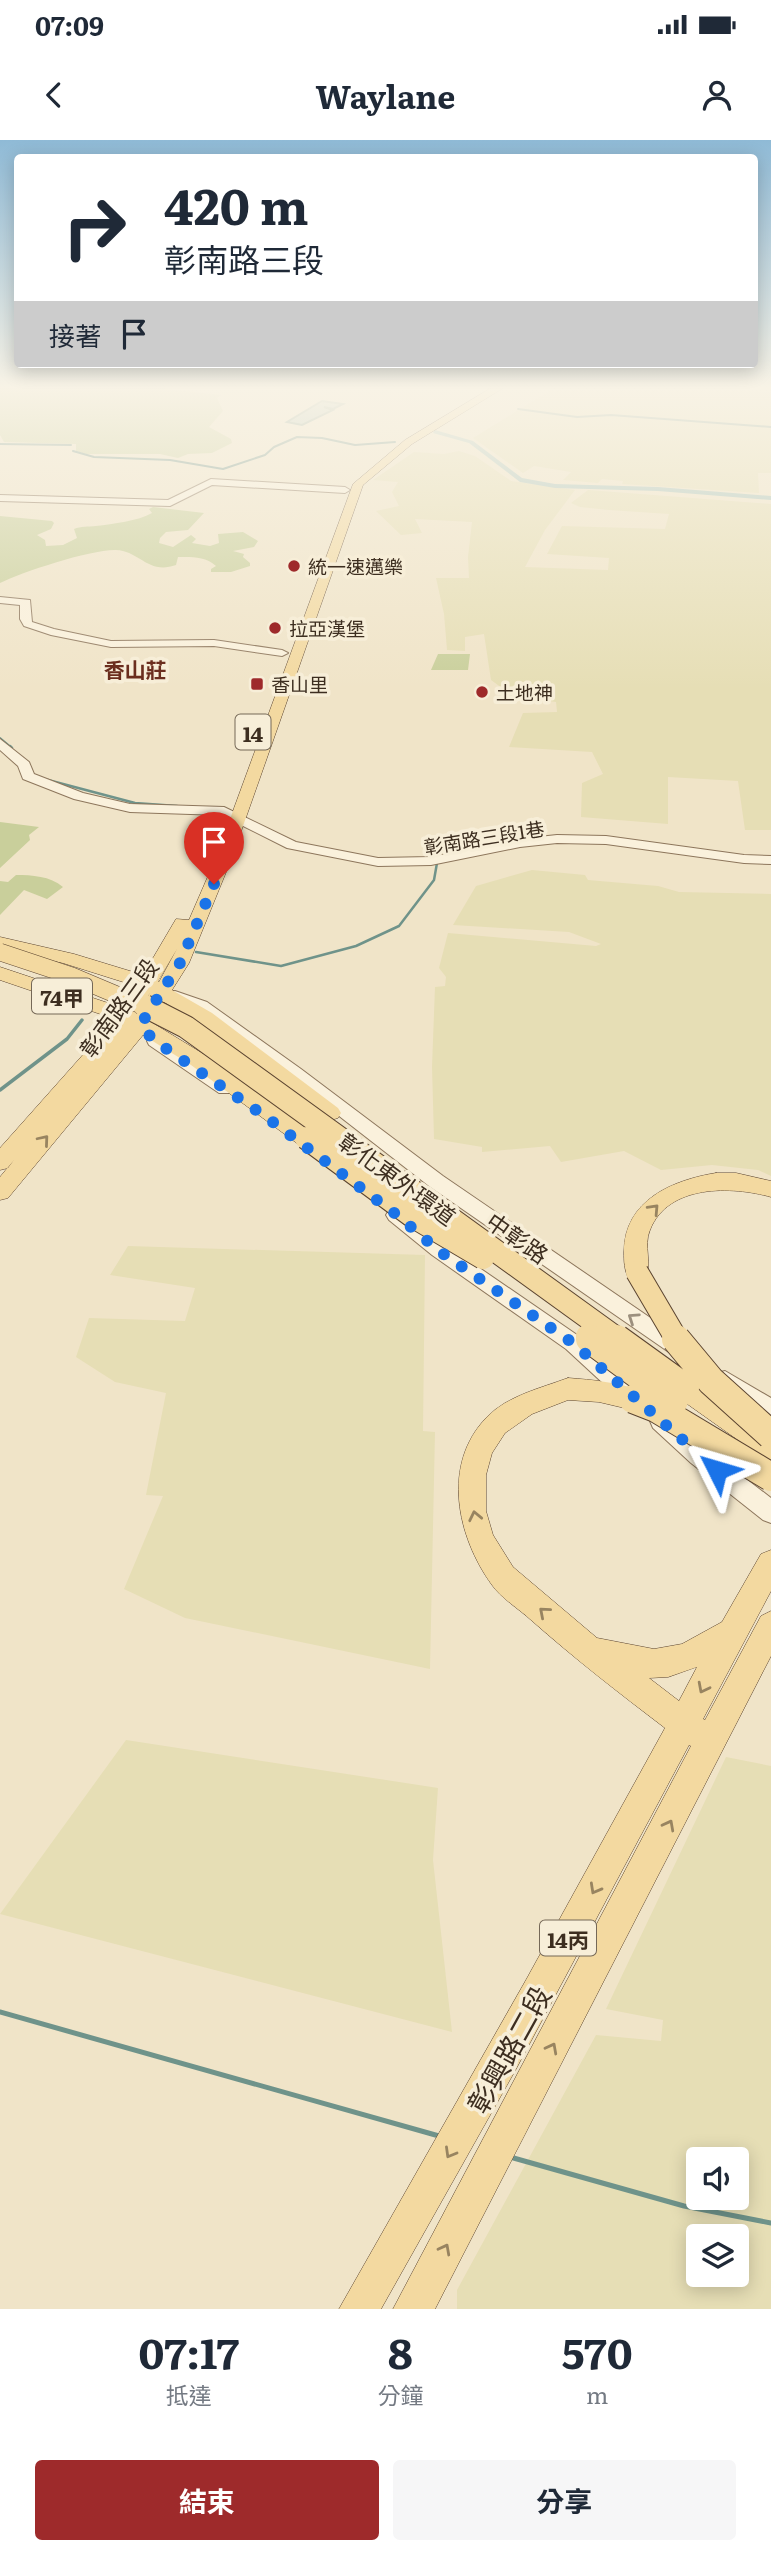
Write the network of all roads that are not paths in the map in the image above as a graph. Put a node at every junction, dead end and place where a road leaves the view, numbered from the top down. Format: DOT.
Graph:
graph roads {
  1 [pos="203,486"];
  2 [pos="269,486"];
  3 [pos="353,486"];
  4 [pos="349,492"];
  5 [pos="0,498"];
  6 [pos="334,531"];
  7 [pos="309,581"];
  8 [pos="0,600"];
  9 [pos="288,649"];
  10 [pos="0,743"];
  11 [pos="243,758"];
  12 [pos="229,815"];
  13 [pos="744,859"];
  14 [pos="771,860"];
  15 [pos="0,943"];
  16 [pos="0,952"];
  17 [pos="0,963"];
  18 [pos="0,973"];
  19 [pos="155,988"];
  20 [pos="133,1019"];
  21 [pos="0,1162"];
  22 [pos="436,1181"];
  23 [pos="763,1186"];
  24 [pos="0,1192"];
  25 [pos="397,1215"];
  26 [pos="490,1216"];
  27 [pos="439,1251"];
  28 [pos="489,1253"];
  29 [pos="771,1410"];
  30 [pos="771,1435"];
  31 [pos="771,1449"];
  32 [pos="771,1476"];
  33 [pos="771,1512"];
  34 [pos="771,1564"];
  35 [pos="771,1626"];
  36 [pos="731,1633"];
  37 [pos="584,1647"];
  38 [pos="697,1735"];
  39 [pos="359,2309"];
  40 [pos="413,2309"];
  1 -- 5 [label="street"];
  2 -- 4 [label="street"];
  3 -- 4 [label="main road, 14"];
  4 -- 6 [label="main road, 14"];
  6 -- 7 [label="main road, 14"];
  6 -- 9 [label="main road, 14"];
  8 -- 9 [label="street"];
  9 -- 11 [label="main road, 14"];
  9 -- 12 [label="main road, 14"];
  10 -- 12 [label="street"];
  12 -- 13 [label="street, 彰南路三段1巷"];
  12 -- 13 [label="street, 彰南路三段1巷"];
  12 -- 19 [label="main road, 彰南路三段 / 14"];
  13 -- 14 [label="street, 彰南路三段1巷"];
  15 -- 19 [label="main road, 74甲"];
  16 -- 28 [label="main road, 彰化東外環道 / 74甲, bridge"];
  17 -- 28 [label="main road, 彰化東外環道 / 74甲, bridge"];
  18 -- 20 [label="main road, 74甲"];
  19 -- 20 [label="main road, 彰南路三段 / 14"];
  19 -- 22 [label="street, 中彰路"];
  19 -- 28 [label="main road, bridge"];
  20 -- 21 [label="main road, 彰南路三段 / 14"];
  24 -- 20 [label="main road, 彰南路三段 / 14, one-way"];
  20 -- 25 [label="street"];
  20 -- 28 [label="main road, bridge"];
  22 -- 25 [label="street"];
  22 -- 26 [label="street, 中彰路"];
  30 -- 23 [label="main road, one-way, bridge"];
  25 -- 27 [label="street"];
  26 -- 27 [label="street"];
  29 -- 26 [label="street, 中彰路, one-way"];
  27 -- 33 [label="street"];
  28 -- 31 [label="main road, 彰化東外環道 / 74甲, bridge"];
  28 -- 32 [label="main road, 彰化東外環道 / 74甲, bridge"];
  37 -- 32 [label="main road, one-way, bridge"];
  34 -- 36 [label="main road, 彰興路二段 / 14丙"];
  35 -- 38 [label="main road, 彰興路二段 / 14丙"];
  36 -- 37 [label="main road"];
  36 -- 38 [label="main road, 彰興路二段 / 14丙, one-way"];
  37 -- 38 [label="main road"];
  38 -- 39 [label="main road, 彰興路二段 / 14丙, one-way"];
  40 -- 38 [label="main road, 彰興路二段 / 14丙, one-way"];
}
